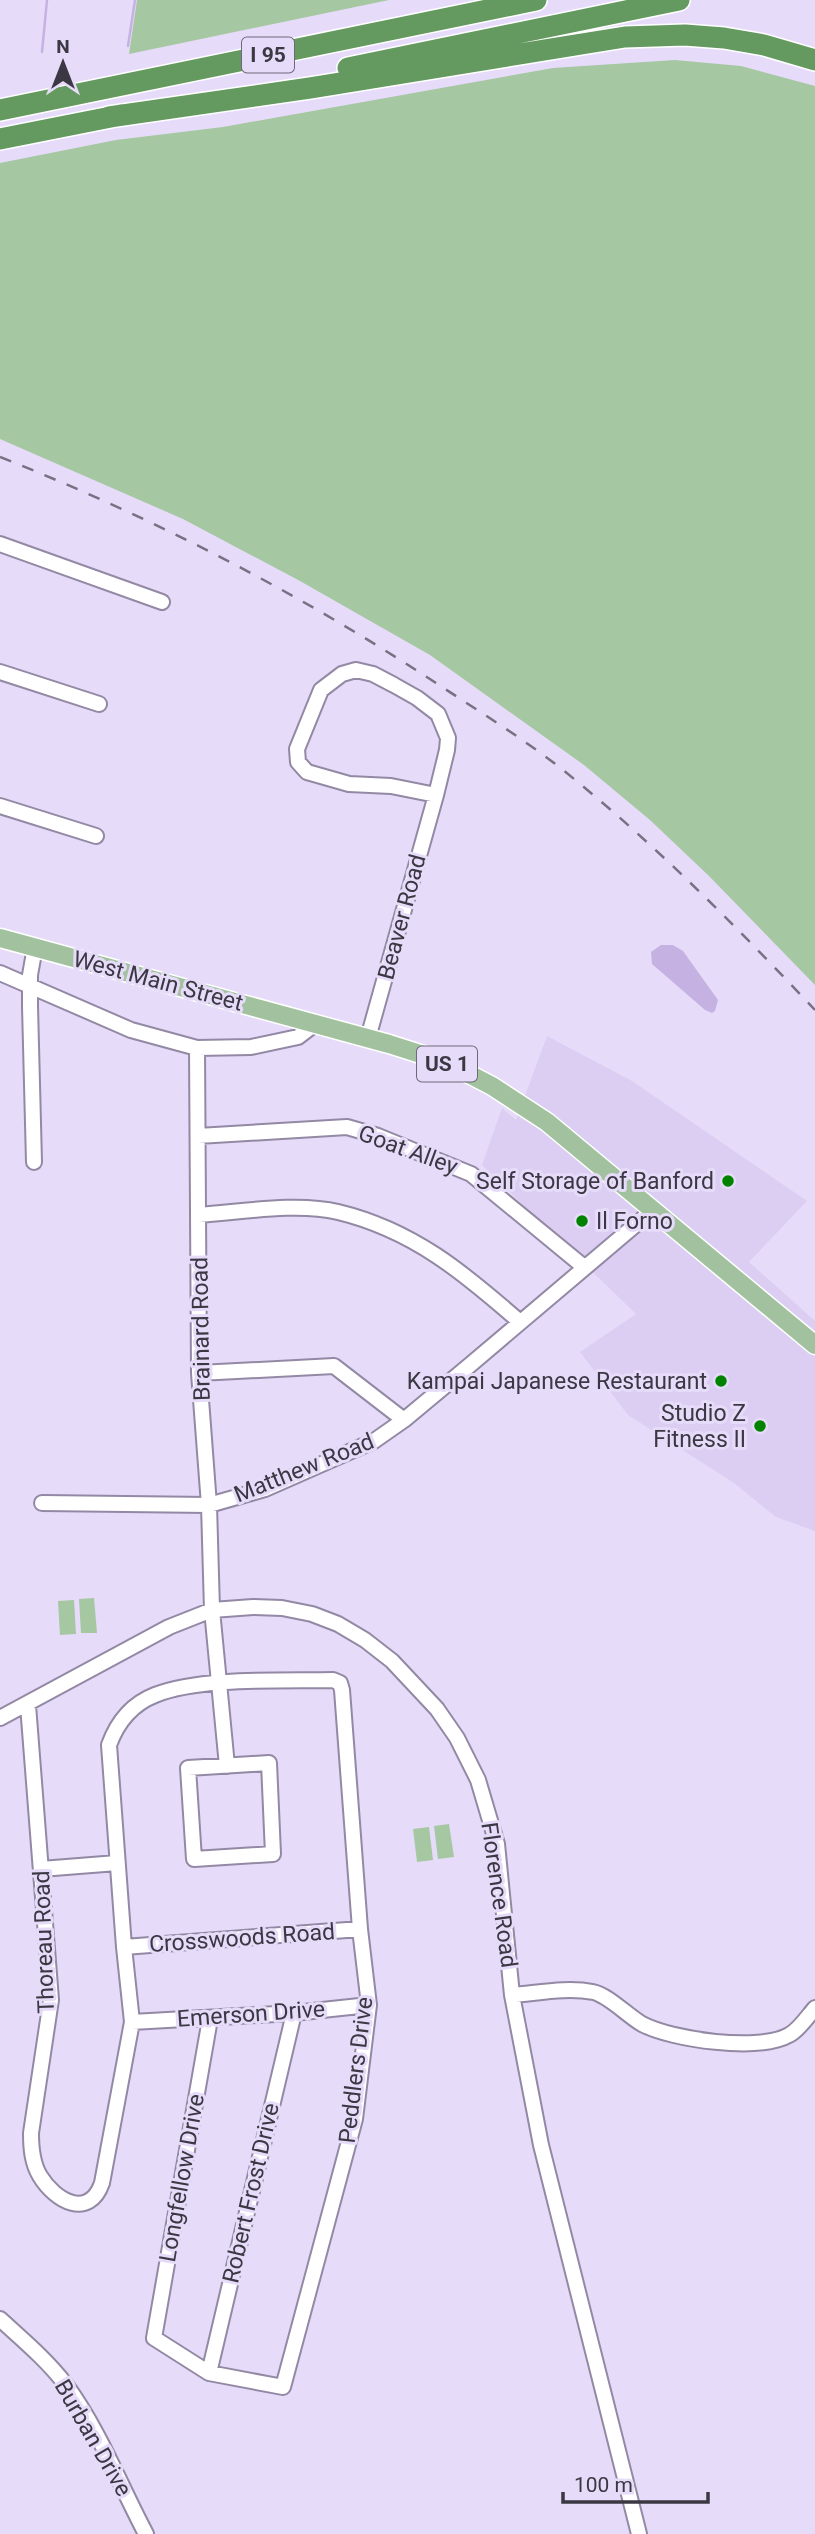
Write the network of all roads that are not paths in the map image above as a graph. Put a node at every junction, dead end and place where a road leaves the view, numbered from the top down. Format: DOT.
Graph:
graph roads {
  1 [pos="473,0"];
  2 [pos="536,0"];
  3 [pos="679,0"];
  4 [pos="248,59"];
  5 [pos="815,60"];
  6 [pos="0,110"];
  7 [pos="109,117"];
  8 [pos="0,139"];
  9 [pos="0,544"];
  10 [pos="162,602"];
  11 [pos="0,672"];
  12 [pos="99,704"];
  13 [pos="436,795"];
  14 [pos="0,806"];
  15 [pos="96,836"];
  16 [pos="0,937"];
  17 [pos="35,947"];
  18 [pos="0,973"];
  19 [pos="30,986"];
  20 [pos="315,1024"];
  21 [pos="368,1038"];
  22 [pos="197,1048"];
  23 [pos="198,1136"];
  24 [pos="34,1162"];
  25 [pos="653,1210"];
  26 [pos="199,1215"];
  27 [pos="583,1267"];
  28 [pos="520,1322"];
  29 [pos="815,1345"];
  30 [pos="199,1373"];
  31 [pos="404,1420"];
  32 [pos="42,1503"];
  33 [pos="209,1505"];
  34 [pos="212,1610"];
  35 [pos="220,1684"];
  36 [pos="28,1705"];
  37 [pos="0,1718"];
  38 [pos="227,1766"];
  39 [pos="117,1863"];
  40 [pos="41,1869"];
  41 [pos="360,1929"];
  42 [pos="124,1947"];
  43 [pos="512,1995"];
  44 [pos="369,2004"];
  45 [pos="815,2008"];
  46 [pos="293,2013"];
  47 [pos="210,2019"];
  48 [pos="132,2022"];
  49 [pos="102,2183"];
  50 [pos="0,2319"];
  51 [pos="154,2337"];
  52 [pos="209,2373"];
  53 [pos="146,2534"];
  54 [pos="639,2534"];
  1 -- 4 [label="highway"];
  2 -- 4 [label="highway, I 95"];
  3 -- 7 [label="highway, I 95"];
  4 -- 6 [label="highway, I 95"];
  5 -- 7 [label="highway"];
  7 -- 8 [label="highway, I 95"];
  9 -- 10 [label="street"];
  11 -- 12 [label="street"];
  13 -- 13 [label="street, Beaver Road"];
  13 -- 21 [label="street, Beaver Road"];
  14 -- 15 [label="street"];
  16 -- 17 [label="main road, West Main Street / US 1"];
  17 -- 19 [label="street"];
  17 -- 20 [label="main road, West Main Street / US 1"];
  18 -- 19 [label="street, West Main Street"];
  19 -- 22 [label="street, West Main Street"];
  19 -- 24 [label="street"];
  20 -- 21 [label="main road, West Main Street / US 1"];
  20 -- 22 [label="street, West Main Street"];
  21 -- 25 [label="main road, West Main Street / US 1"];
  22 -- 23 [label="street, Brainard Road"];
  23 -- 26 [label="street, Brainard Road"];
  23 -- 27 [label="street, Goat Alley"];
  25 -- 27 [label="street, Matthew Road"];
  25 -- 29 [label="main road, West Main Street / US 1"];
  26 -- 28 [label="street"];
  26 -- 30 [label="street, Brainard Road"];
  27 -- 28 [label="street, Matthew Road"];
  28 -- 31 [label="street, Matthew Road"];
  30 -- 31 [label="street"];
  30 -- 33 [label="street, Brainard Road"];
  31 -- 33 [label="street, Matthew Road"];
  32 -- 33 [label="street, Matthew Road"];
  33 -- 34 [label="street, Brainard Road"];
  34 -- 35 [label="street"];
  34 -- 36 [label="street, Florence Road"];
  34 -- 43 [label="street, Florence Road"];
  35 -- 38 [label="street"];
  35 -- 39 [label="street, Peddlers Drive"];
  35 -- 41 [label="street, Peddlers Drive"];
  36 -- 37 [label="street, Florence Road"];
  36 -- 40 [label="street, Thoreau Road"];
  38 -- 38 [label="street"];
  39 -- 40 [label="street"];
  39 -- 42 [label="street, Peddlers Drive"];
  40 -- 49 [label="street, Thoreau Road"];
  41 -- 42 [label="street, Crosswoods Road"];
  41 -- 44 [label="street, Peddlers Drive"];
  42 -- 48 [label="street, Peddlers Drive"];
  43 -- 45 [label="street"];
  43 -- 54 [label="street, Florence Road"];
  44 -- 46 [label="street, Emerson Drive"];
  44 -- 52 [label="street, Peddlers Drive"];
  46 -- 47 [label="street, Emerson Drive"];
  46 -- 52 [label="street, Robert Frost Drive"];
  47 -- 48 [label="street, Emerson Drive"];
  47 -- 51 [label="street, Longfellow Drive"];
  48 -- 49 [label="street, Peddlers Drive"];
  50 -- 53 [label="street, Burban Drive"];
  51 -- 52 [label="street, Peddlers Drive"];
}
